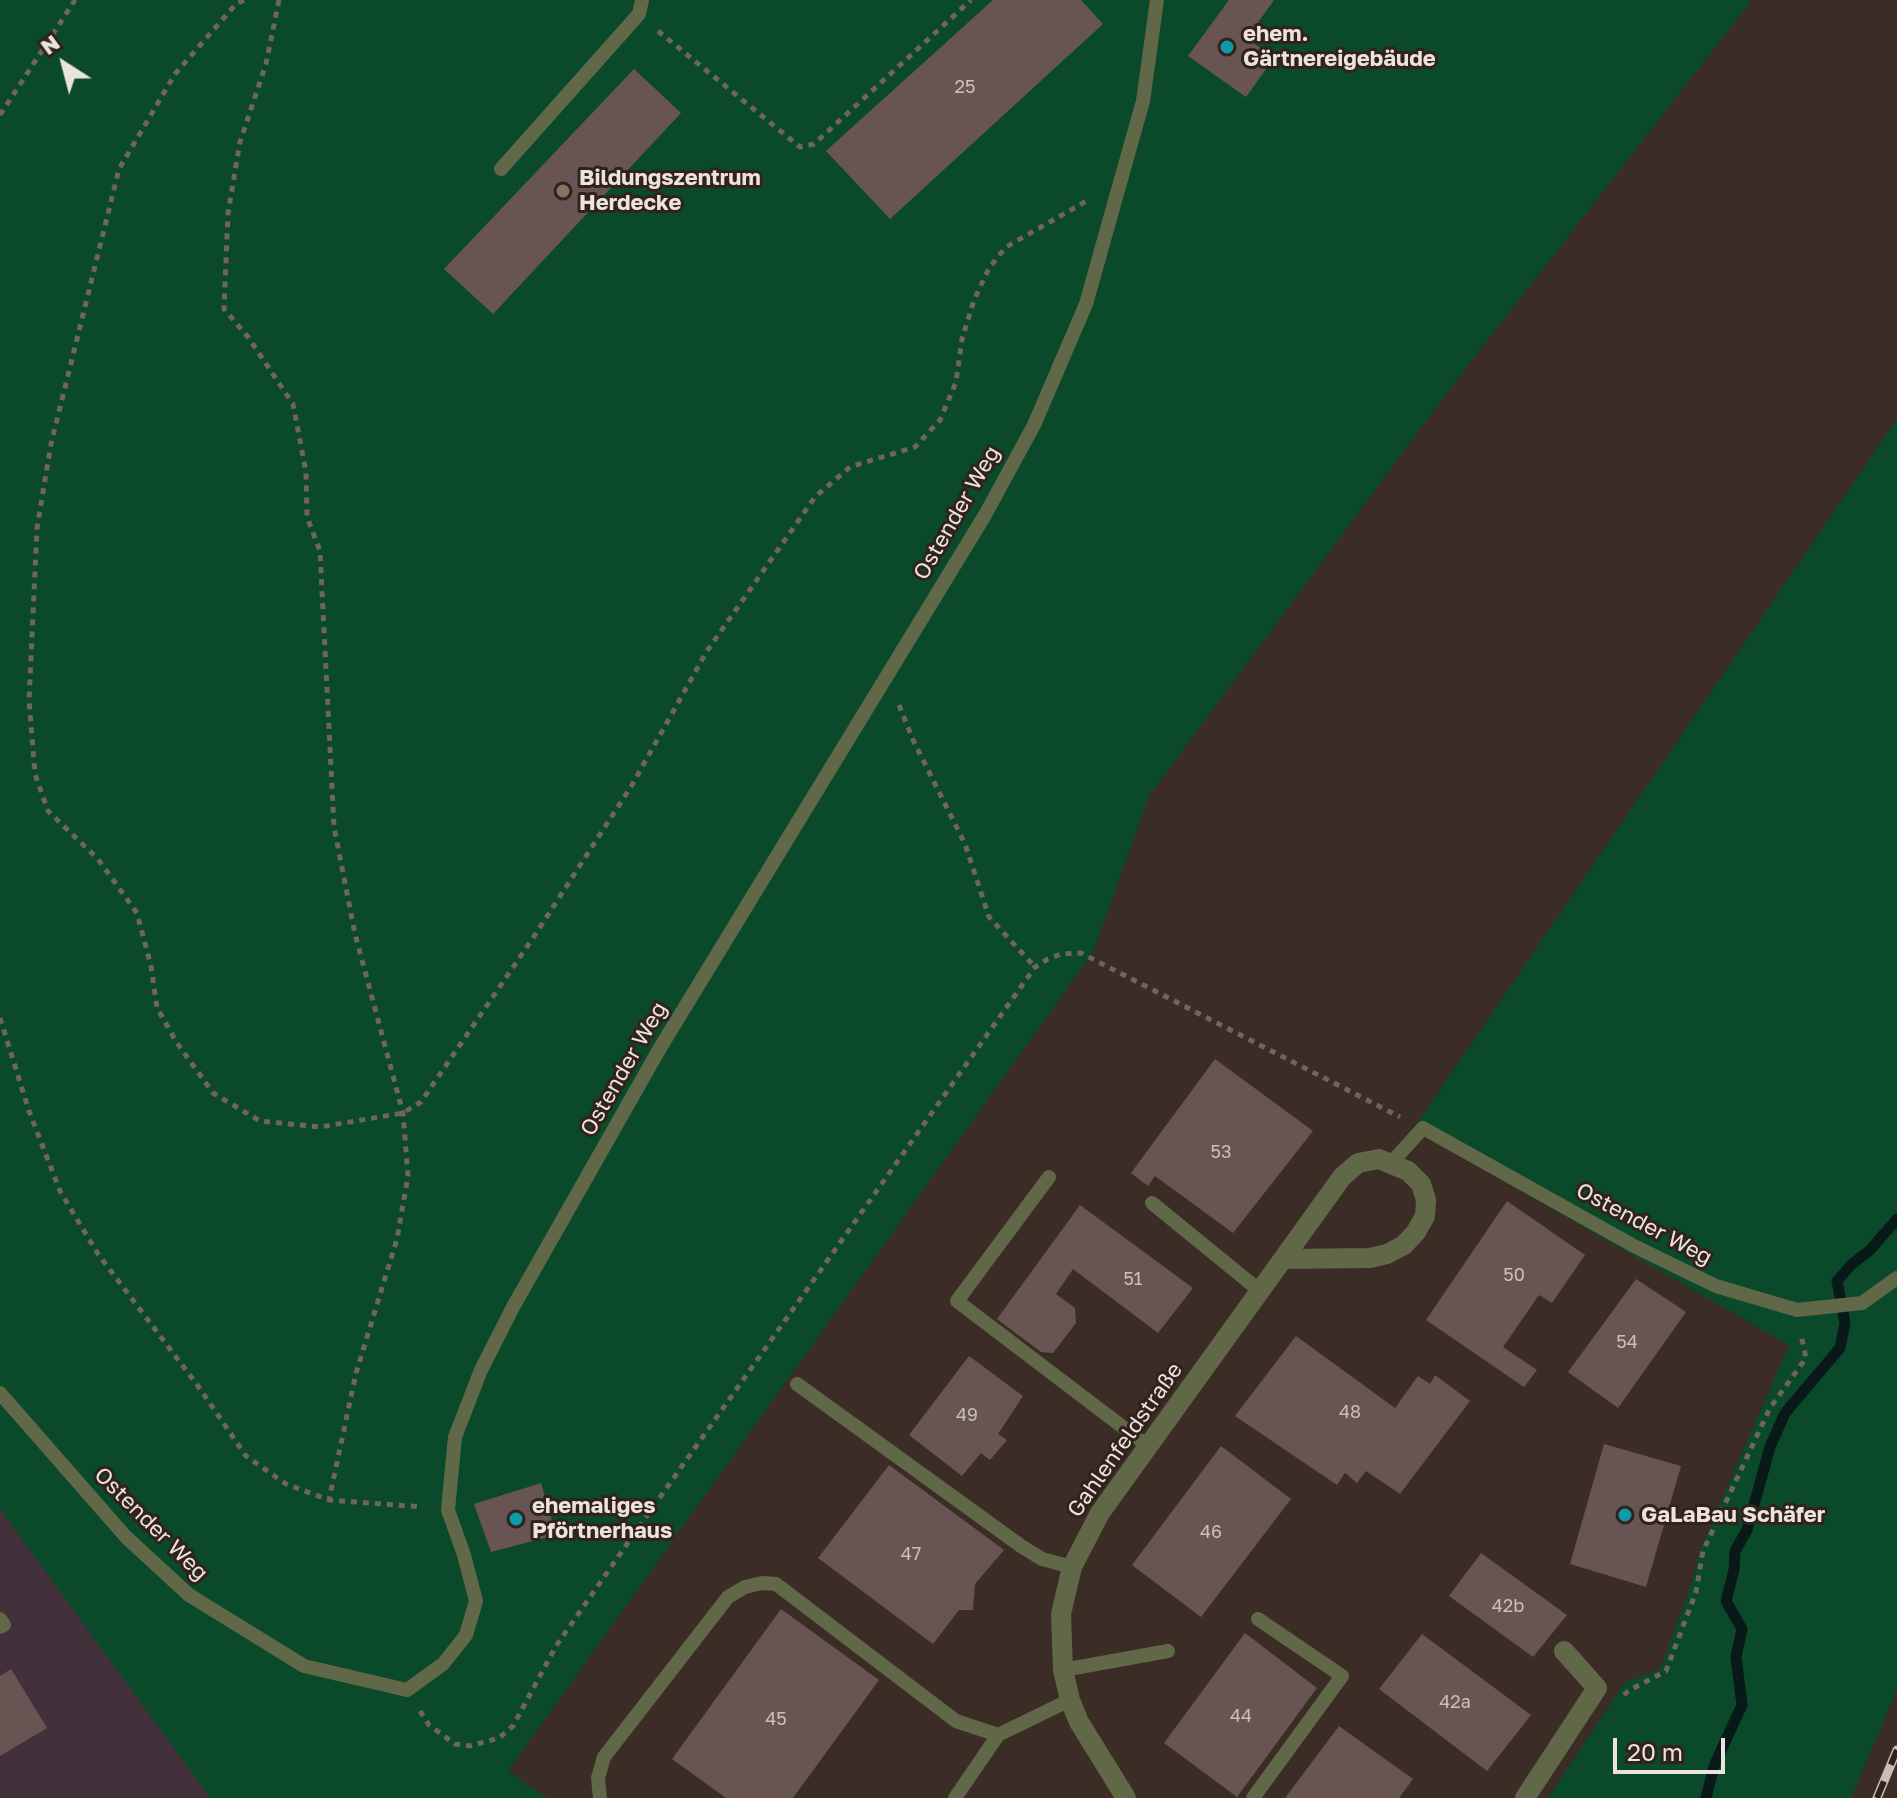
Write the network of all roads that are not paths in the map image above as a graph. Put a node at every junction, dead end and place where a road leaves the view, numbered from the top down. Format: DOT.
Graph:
graph roads {
  1 [pos="1157,0"];
  2 [pos="640,7"];
  3 [pos="501,169"];
  4 [pos="1392,1162"];
  5 [pos="1049,1177"];
  6 [pos="1152,1203"];
  7 [pos="1284,1259"];
  8 [pos="1897,1278"];
  9 [pos="1260,1291"];
  10 [pos="797,1384"];
  11 [pos="0,1393"];
  12 [pos="1149,1447"];
  13 [pos="1072,1567"];
  14 [pos="0,1619"];
  15 [pos="1258,1619"];
  16 [pos="0,1627"];
  17 [pos="1168,1651"];
  18 [pos="1564,1651"];
  19 [pos="1063,1670"];
  20 [pos="1070,1700"];
  21 [pos="998,1735"];
  22 [pos="600,1798"];
  23 [pos="955,1798"];
  24 [pos="1126,1798"];
  25 [pos="1253,1798"];
  26 [pos="1525,1798"];
  1 -- 11 [label="lane, Ostender Weg"];
  2 -- 3 [label="lane"];
  4 -- 7 [label="street, Gahlenfeldstraße"];
  4 -- 7 [label="street"];
  4 -- 8 [label="lane, Ostender Weg"];
  5 -- 12 [label="lane"];
  6 -- 9 [label="lane"];
  7 -- 9 [label="street, Gahlenfeldstraße"];
  9 -- 12 [label="street, Gahlenfeldstraße"];
  10 -- 13 [label="lane"];
  12 -- 13 [label="street, Gahlenfeldstraße"];
  13 -- 19 [label="street, Gahlenfeldstraße"];
  14 -- 16 [label="lane"];
  15 -- 25 [label="lane"];
  17 -- 19 [label="lane"];
  18 -- 26 [label="street"];
  19 -- 20 [label="street, Gahlenfeldstraße"];
  20 -- 21 [label="lane"];
  20 -- 24 [label="street, Gahlenfeldstraße"];
  21 -- 22 [label="lane"];
  21 -- 23 [label="lane"];
}
